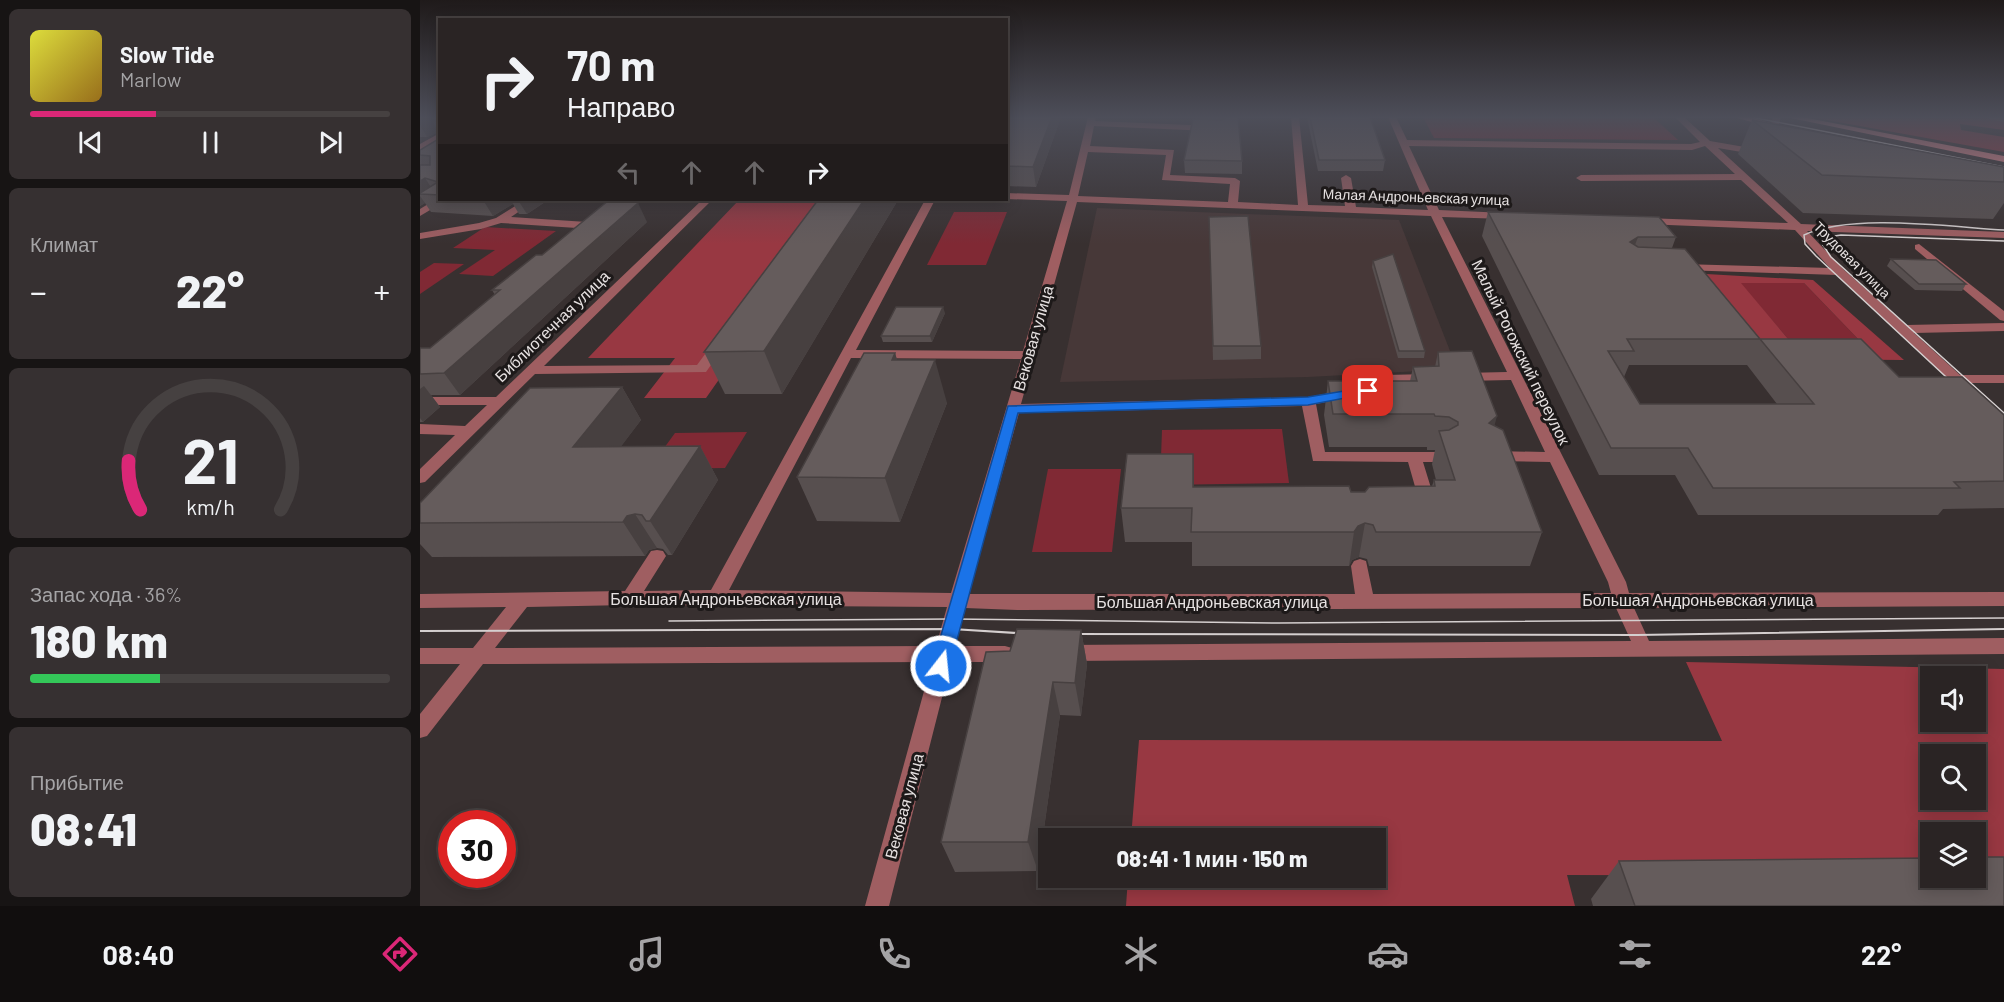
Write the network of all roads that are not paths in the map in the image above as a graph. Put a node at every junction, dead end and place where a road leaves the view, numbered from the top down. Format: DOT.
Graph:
graph roads {
  1 [pos="1082,159"];
  2 [pos="1169,159"];
  3 [pos="1299,159"];
  4 [pos="1411,159"];
  5 [pos="1725,159"];
  6 [pos="1745,177"];
  7 [pos="1346,178"];
  8 [pos="1581,178"];
  9 [pos="1008,196"];
  10 [pos="1073,198"];
  11 [pos="440,201"];
  12 [pos="529,201"];
  13 [pos="706,201"];
  14 [pos="929,201"];
  15 [pos="1233,205"];
  16 [pos="1303,207"];
  17 [pos="1351,209"];
  18 [pos="420,213"];
  19 [pos="1435,213"];
  20 [pos="1522,216"];
  21 [pos="500,220"];
  22 [pos="1628,221"];
  23 [pos="1799,228"];
  24 [pos="2004,235"];
  25 [pos="420,236"];
  26 [pos="569,239"];
  27 [pos="1919,247"];
  28 [pos="1839,272"];
  29 [pos="1692,284"];
  30 [pos="2004,317"];
  31 [pos="2004,327"];
  32 [pos="1902,329"];
  33 [pos="729,332"];
  34 [pos="846,354"];
  35 [pos="1028,355"];
  36 [pos="530,370"];
  37 [pos="1514,376"];
  38 [pos="1956,378"];
  39 [pos="2004,379"];
  40 [pos="420,401"];
  41 [pos="498,401"];
  42 [pos="1308,401"];
  43 [pos="1980,401"];
  44 [pos="1013,409"];
  45 [pos="420,429"];
  46 [pos="468,431"];
  47 [pos="1490,456"];
  48 [pos="1414,457"];
  49 [pos="1440,457"];
  50 [pos="1554,457"];
  51 [pos="420,478"];
  52 [pos="1405,501"];
  53 [pos="657,556"];
  54 [pos="1360,566"];
  55 [pos="2004,598"];
  56 [pos="630,599"];
  57 [pos="715,599"];
  58 [pos="522,600"];
  59 [pos="959,600"];
  60 [pos="420,601"];
  61 [pos="1622,601"];
  62 [pos="1365,602"];
  63 [pos="2004,646"];
  64 [pos="1644,650"];
  65 [pos="1052,653"];
  66 [pos="945,654"];
  67 [pos="1028,654"];
  68 [pos="477,655"];
  69 [pos="420,656"];
  70 [pos="420,729"];
  71 [pos="877,906"];
  1 -- 10 [label="street, Вековая улица"];
  2 -- 15 [label="street"];
  3 -- 16 [label="street"];
  4 -- 19 [label="street, Малый Рогожский переулок"];
  5 -- 6 [label="street, Трудовая улица"];
  6 -- 8 [label="street"];
  6 -- 23 [label="street, Трудовая улица"];
  7 -- 17 [label="street"];
  9 -- 10 [label="street, Малая Андроньевская улица"];
  10 -- 15 [label="street, Малая Андроньевская улица"];
  10 -- 35 [label="street, Вековая улица"];
  11 -- 18 [label="street"];
  12 -- 21 [label="street"];
  13 -- 36 [label="street, Библиотечная улица"];
  14 -- 34 [label="street"];
  15 -- 16 [label="street, Малая Андроньевская улица"];
  16 -- 17 [label="street, Малая Андроньевская улица"];
  17 -- 19 [label="street, Малая Андроньевская улица"];
  19 -- 20 [label="street, Малая Андроньевская улица"];
  19 -- 37 [label="street, Малый Рогожский переулок"];
  21 -- 25 [label="street"];
  21 -- 26 [label="street"];
  22 -- 23 [label="street"];
  23 -- 24 [label="street"];
  23 -- 28 [label="street, Трудовая улица"];
  27 -- 30 [label="street"];
  28 -- 29 [label="street"];
  28 -- 32 [label="street, Трудовая улица"];
  31 -- 32 [label="street"];
  32 -- 38 [label="street, Трудовая улица"];
  33 -- 36 [label="street"];
  34 -- 35 [label="street"];
  34 -- 57 [label="street"];
  35 -- 44 [label="street, Вековая улица"];
  36 -- 41 [label="street, Библиотечная улица"];
  37 -- 42 [label="street"];
  37 -- 50 [label="street, Малый Рогожский переулок"];
  38 -- 39 [label="street"];
  38 -- 43 [label="street, Трудовая улица"];
  40 -- 41 [label="street"];
  41 -- 46 [label="street, Библиотечная улица"];
  42 -- 44 [label="street"];
  42 -- 48 [label="street"];
  44 -- 59 [label="street, Вековая улица"];
  45 -- 46 [label="street"];
  46 -- 51 [label="street, Библиотечная улица"];
  47 -- 50 [label="street"];
  48 -- 49 [label="street"];
  48 -- 52 [label="street"];
  50 -- 61 [label="street, Малый Рогожский переулок"];
  53 -- 56 [label="street"];
  54 -- 62 [label="street"];
  55 -- 61 [label="street, Большая Андроньевская улица"];
  56 -- 57 [label="street, Большая Андроньевская улица"];
  56 -- 58 [label="street, Большая Андроньевская улица"];
  57 -- 59 [label="street, Большая Андроньевская улица"];
  58 -- 60 [label="street, Большая Андроньевская улица"];
  58 -- 68 [label="street"];
  59 -- 62 [label="street, Большая Андроньевская улица"];
  59 -- 66 [label="street, Вековая улица"];
  61 -- 62 [label="street, Большая Андроньевская улица"];
  61 -- 64 [label="street, Малый Рогожский переулок"];
  63 -- 64 [label="street"];
  64 -- 65 [label="street"];
  66 -- 67 [label="street"];
  66 -- 68 [label="street"];
  66 -- 71 [label="street, Вековая улица"];
  68 -- 69 [label="street"];
  68 -- 70 [label="street"];
}
